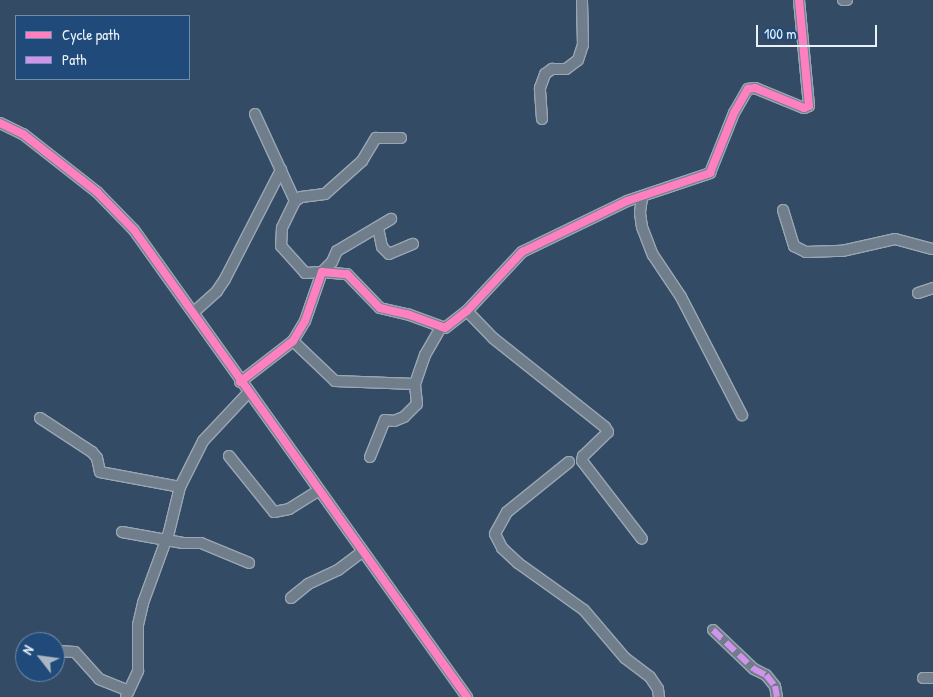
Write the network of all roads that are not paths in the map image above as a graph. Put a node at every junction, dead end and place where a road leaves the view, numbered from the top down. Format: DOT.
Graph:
graph roads {
  1 [pos="582,0"];
  2 [pos="799,0"];
  3 [pos="843,0"];
  4 [pos="847,0"];
  5 [pos="255,114"];
  6 [pos="542,120"];
  7 [pos="0,123"];
  8 [pos="401,138"];
  9 [pos="281,170"];
  10 [pos="642,198"];
  11 [pos="295,201"];
  12 [pos="783,210"];
  13 [pos="390,219"];
  14 [pos="378,228"];
  15 [pos="413,244"];
  16 [pos="933,249"];
  17 [pos="322,272"];
  18 [pos="933,288"];
  19 [pos="918,293"];
  20 [pos="467,311"];
  21 [pos="194,312"];
  22 [pos="440,329"];
  23 [pos="293,341"];
  24 [pos="240,382"];
  25 [pos="415,384"];
  26 [pos="248,393"];
  27 [pos="742,415"];
  28 [pos="40,418"];
  29 [pos="229,456"];
  30 [pos="370,457"];
  31 [pos="569,462"];
  32 [pos="180,487"];
  33 [pos="318,491"];
  34 [pos="122,532"];
  35 [pos="642,539"];
  36 [pos="166,541"];
  37 [pos="362,552"];
  38 [pos="249,563"];
  39 [pos="291,598"];
  40 [pos="714,630"];
  41 [pos="65,652"];
  42 [pos="128,694"];
  43 [pos="467,697"];
  44 [pos="659,697"];
  45 [pos="777,697"];
  1 -- 6 [label="street"];
  2 -- 10 [label="street"];
  3 -- 4 [label="street"];
  5 -- 9 [label="street"];
  7 -- 21 [label="street"];
  8 -- 11 [label="street"];
  9 -- 11 [label="street"];
  9 -- 21 [label="street"];
  10 -- 20 [label="street"];
  10 -- 27 [label="street"];
  11 -- 17 [label="street"];
  12 -- 16 [label="street"];
  13 -- 14 [label="street"];
  14 -- 15 [label="street"];
  14 -- 17 [label="street"];
  17 -- 22 [label="street"];
  17 -- 23 [label="street"];
  18 -- 19 [label="street"];
  20 -- 22 [label="street"];
  20 -- 35 [label="street"];
  21 -- 24 [label="street"];
  22 -- 25 [label="street"];
  23 -- 24 [label="street"];
  23 -- 25 [label="street"];
  24 -- 26 [label="street"];
  25 -- 30 [label="street"];
  26 -- 32 [label="street"];
  26 -- 33 [label="street"];
  28 -- 32 [label="street"];
  29 -- 33 [label="street"];
  31 -- 44 [label="street"];
  32 -- 36 [label="street"];
  33 -- 37 [label="street"];
  34 -- 36 [label="street"];
  36 -- 38 [label="street"];
  36 -- 42 [label="street"];
  37 -- 39 [label="street"];
  37 -- 43 [label="street"];
  40 -- 45 [label="street"];
  41 -- 42 [label="street"];
}
